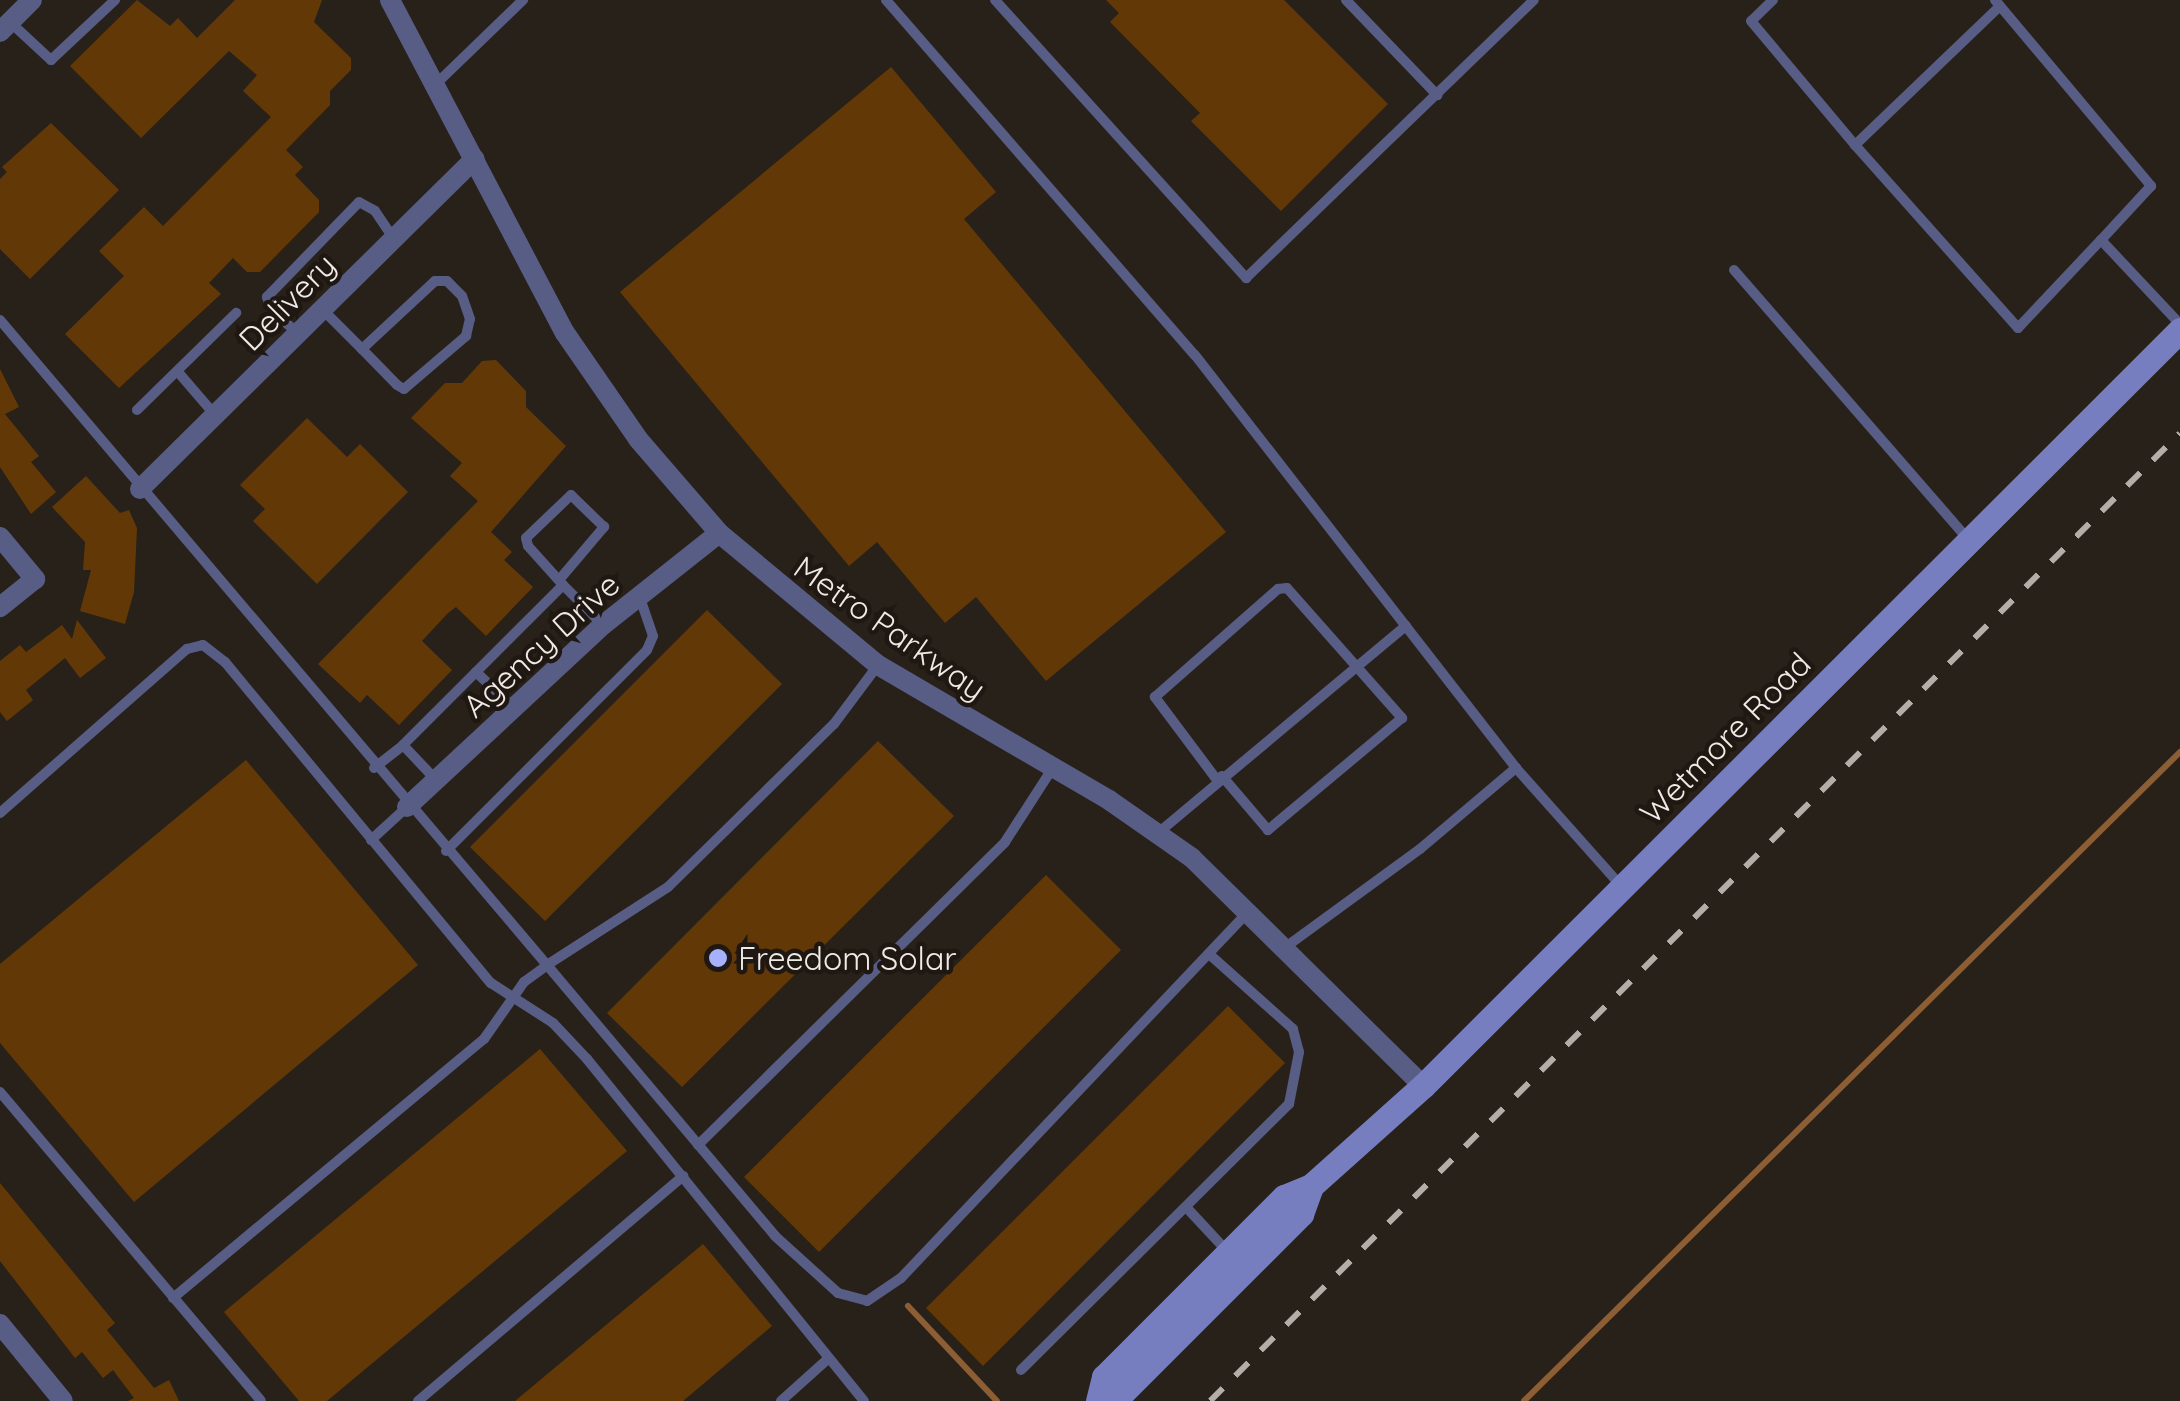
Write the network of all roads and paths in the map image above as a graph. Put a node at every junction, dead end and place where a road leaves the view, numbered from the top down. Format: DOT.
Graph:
graph roads {
  1 [pos="32,0"];
  2 [pos="116,0"];
  3 [pos="390,0"];
  4 [pos="524,0"];
  5 [pos="886,0"];
  6 [pos="995,0"];
  7 [pos="1346,0"];
  8 [pos="1534,0"];
  9 [pos="1773,0"];
  10 [pos="1997,3"];
  11 [pos="5,27"];
  12 [pos="436,83"];
  13 [pos="1437,96"];
  14 [pos="1854,145"];
  15 [pos="475,158"];
  16 [pos="394,239"];
  17 [pos="2101,240"];
  18 [pos="1734,270"];
  19 [pos="322,309"];
  20 [pos="236,314"];
  21 [pos="0,320"];
  22 [pos="2180,328"];
  23 [pos="298,333"];
  24 [pos="362,349"];
  25 [pos="178,372"];
  26 [pos="136,410"];
  27 [pos="216,414"];
  28 [pos="140,489"];
  29 [pos="719,533"];
  30 [pos="0,537"];
  31 [pos="1970,540"];
  32 [pos="561,582"];
  33 [pos="639,597"];
  34 [pos="0,608"];
  35 [pos="603,625"];
  36 [pos="1406,626"];
  37 [pos="878,665"];
  38 [pos="1358,666"];
  39 [pos="476,672"];
  40 [pos="514,708"];
  41 [pos="403,746"];
  42 [pos="374,768"];
  43 [pos="1052,768"];
  44 [pos="1516,768"];
  45 [pos="1220,778"];
  46 [pos="436,780"];
  47 [pos="407,807"];
  48 [pos="0,813"];
  49 [pos="1158,832"];
  50 [pos="372,840"];
  51 [pos="446,852"];
  52 [pos="1621,887"];
  53 [pos="1247,913"];
  54 [pos="1287,946"];
  55 [pos="1208,954"];
  56 [pos="547,965"];
  57 [pos="512,997"];
  58 [pos="1423,1086"];
  59 [pos="0,1092"];
  60 [pos="698,1145"];
  61 [pos="683,1176"];
  62 [pos="1311,1186"];
  63 [pos="1186,1207"];
  64 [pos="1228,1253"];
  65 [pos="173,1298"];
  66 [pos="0,1324"];
  67 [pos="830,1358"];
  68 [pos="1021,1370"];
  69 [pos="63,1401"];
  70 [pos="261,1401"];
  71 [pos="418,1401"];
  72 [pos="780,1401"];
  73 [pos="864,1401"];
  74 [pos="1100,1401"];
  1 -- 11 [label="street"];
  2 -- 11 [label="lane"];
  3 -- 12 [label="street, Metro Parkway"];
  4 -- 12 [label="lane"];
  5 -- 36 [label="lane"];
  6 -- 13 [label="lane"];
  7 -- 13 [label="lane"];
  8 -- 13 [label="lane"];
  9 -- 14 [label="lane"];
  10 -- 14 [label="lane"];
  10 -- 17 [label="lane"];
  12 -- 15 [label="street, Metro Parkway"];
  14 -- 17 [label="lane"];
  15 -- 16 [label="street, Delivery"];
  15 -- 29 [label="street, Metro Parkway"];
  16 -- 19 [label="street, Delivery"];
  16 -- 23 [label="lane"];
  17 -- 22 [label="lane"];
  18 -- 31 [label="lane"];
  19 -- 23 [label="street, Delivery"];
  19 -- 24 [label="lane"];
  20 -- 25 [label="lane"];
  21 -- 28 [label="lane"];
  22 -- 31 [label="main road, Wetmore Road"];
  23 -- 27 [label="street, Delivery"];
  24 -- 24 [label="lane"];
  25 -- 26 [label="lane"];
  25 -- 27 [label="lane"];
  27 -- 28 [label="street, Delivery"];
  28 -- 42 [label="lane"];
  29 -- 33 [label="street, Agency Drive"];
  29 -- 37 [label="street, Metro Parkway"];
  30 -- 34 [label="street"];
  31 -- 52 [label="main road, Wetmore Road"];
  32 -- 32 [label="lane"];
  32 -- 35 [label="lane"];
  32 -- 39 [label="lane"];
  33 -- 35 [label="street, Agency Drive"];
  33 -- 51 [label="lane"];
  35 -- 40 [label="street, Agency Drive"];
  36 -- 38 [label="lane"];
  36 -- 44 [label="lane"];
  37 -- 43 [label="street, Metro Parkway"];
  37 -- 56 [label="lane"];
  38 -- 45 [label="lane"];
  38 -- 45 [label="lane"];
  38 -- 45 [label="lane"];
  39 -- 40 [label="lane"];
  39 -- 41 [label="lane"];
  40 -- 46 [label="street, Agency Drive"];
  41 -- 42 [label="lane"];
  41 -- 46 [label="lane"];
  42 -- 47 [label="lane"];
  43 -- 49 [label="street, Metro Parkway"];
  43 -- 60 [label="lane"];
  44 -- 52 [label="lane"];
  44 -- 54 [label="lane"];
  45 -- 49 [label="lane"];
  46 -- 47 [label="street, Agency Drive"];
  47 -- 50 [label="lane"];
  47 -- 51 [label="lane"];
  48 -- 50 [label="lane"];
  49 -- 53 [label="street, Metro Parkway"];
  50 -- 57 [label="lane"];
  51 -- 56 [label="lane"];
  52 -- 58 [label="main road, Wetmore Road"];
  53 -- 54 [label="street, Metro Parkway"];
  53 -- 55 [label="lane"];
  54 -- 58 [label="street, Metro Parkway"];
  55 -- 60 [label="lane"];
  55 -- 63 [label="lane"];
  56 -- 57 [label="lane"];
  56 -- 60 [label="lane"];
  57 -- 61 [label="lane"];
  57 -- 65 [label="lane"];
  58 -- 62 [label="main road, Wetmore Road"];
  59 -- 65 [label="lane"];
  61 -- 67 [label="lane"];
  61 -- 71 [label="lane"];
  62 -- 64 [label="main road, Wetmore Road"];
  62 -- 74 [label="main road, Wetmore Road"];
  63 -- 64 [label="lane"];
  63 -- 68 [label="lane"];
  64 -- 74 [label="main road, Wetmore Road"];
  65 -- 70 [label="lane"];
  66 -- 69 [label="street"];
  67 -- 72 [label="lane"];
  67 -- 73 [label="lane"];
}
